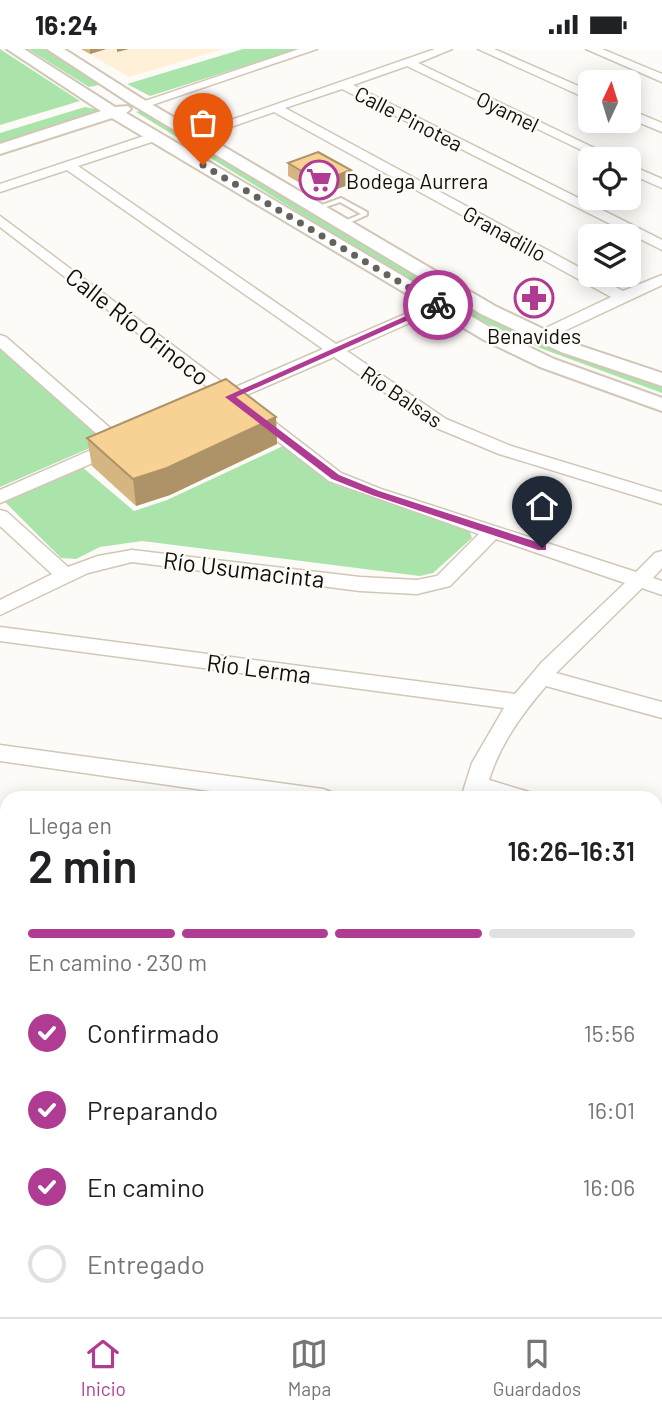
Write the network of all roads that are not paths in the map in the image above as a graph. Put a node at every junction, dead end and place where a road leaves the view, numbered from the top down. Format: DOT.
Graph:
graph roads {
  1 [pos="14,49"];
  2 [pos="54,49"];
  3 [pos="311,49"];
  4 [pos="446,49"];
  5 [pos="484,49"];
  6 [pos="592,49"];
  7 [pos="407,62"];
  8 [pos="662,78"];
  9 [pos="108,83"];
  10 [pos="342,84"];
  11 [pos="578,91"];
  12 [pos="143,102"];
  13 [pos="107,104"];
  14 [pos="274,107"];
  15 [pos="641,119"];
  16 [pos="24,124"];
  17 [pos="662,128"];
  18 [pos="194,135"];
  19 [pos="156,136"];
  20 [pos="585,147"];
  21 [pos="0,149"];
  22 [pos="68,165"];
  23 [pos="641,174"];
  24 [pos="662,184"];
  25 [pos="0,188"];
  26 [pos="317,208"];
  27 [pos="0,220"];
  28 [pos="342,224"];
  29 [pos="662,246"];
  30 [pos="662,279"];
  31 [pos="624,298"];
  32 [pos="438,305"];
  33 [pos="515,324"];
  34 [pos="491,336"];
  35 [pos="541,336"];
  36 [pos="0,339"];
  37 [pos="335,351"];
  38 [pos="659,377"];
  39 [pos="230,397"];
  40 [pos="662,405"];
  41 [pos="205,407"];
  42 [pos="0,498"];
  43 [pos="662,498"];
  44 [pos="0,516"];
  45 [pos="493,531"];
  46 [pos="662,557"];
  47 [pos="66,576"];
  48 [pos="640,581"];
  49 [pos="662,588"];
  50 [pos="0,608"];
  51 [pos="0,634"];
  52 [pos="542,677"];
  53 [pos="518,702"];
  54 [pos="662,710"];
  55 [pos="0,753"];
  56 [pos="273,791"];
  57 [pos="474,791"];
  1 -- 13 [label="street"];
  2 -- 9 [label="street"];
  3 -- 12 [label="street"];
  4 -- 7 [label="street"];
  5 -- 11 [label="street"];
  6 -- 8 [label="street"];
  7 -- 10 [label="street"];
  7 -- 20 [label="street, Oyamel"];
  9 -- 12 [label="street"];
  9 -- 13 [label="street"];
  10 -- 14 [label="street"];
  10 -- 29 [label="street, Calle Pinotea"];
  12 -- 13 [label="street"];
  12 -- 18 [label="street"];
  13 -- 16 [label="street"];
  13 -- 19 [label="street"];
  13 -- 21 [label="street"];
  14 -- 18 [label="street"];
  14 -- 31 [label="street, Granadillo"];
  15 -- 17 [label="street"];
  18 -- 26 [label="street"];
  19 -- 22 [label="street"];
  19 -- 32 [label="street"];
  22 -- 25 [label="street"];
  22 -- 37 [label="street, Río Balsas"];
  23 -- 24 [label="street"];
  26 -- 28 [label="street"];
  26 -- 28 [label="lane"];
  27 -- 39 [label="street, Calle Río Orinoco"];
  28 -- 33 [label="street"];
  30 -- 31 [label="street"];
  31 -- 35 [label="street"];
  32 -- 34 [label="street"];
  32 -- 37 [label="street"];
  33 -- 34 [label="street"];
  33 -- 35 [label="street"];
  34 -- 40 [label="street"];
  35 -- 38 [label="street"];
  36 -- 42 [label="street"];
  37 -- 39 [label="street"];
  37 -- 43 [label="street, Río Balsas"];
  39 -- 41 [label="street"];
  39 -- 45 [label="street, Calle Río Orinoco"];
  44 -- 47 [label="street"];
  45 -- 47 [label="street, Río Usumacinta"];
  45 -- 48 [label="street, Calle Río Orinoco"];
  46 -- 48 [label="street"];
  47 -- 50 [label="street, Río Usumacinta"];
  48 -- 49 [label="street, Calle Río Orinoco"];
  48 -- 52 [label="street"];
  51 -- 53 [label="street, Río Lerma"];
  52 -- 53 [label="street"];
  52 -- 54 [label="street"];
  53 -- 57 [label="street"];
  55 -- 56 [label="street"];
}
